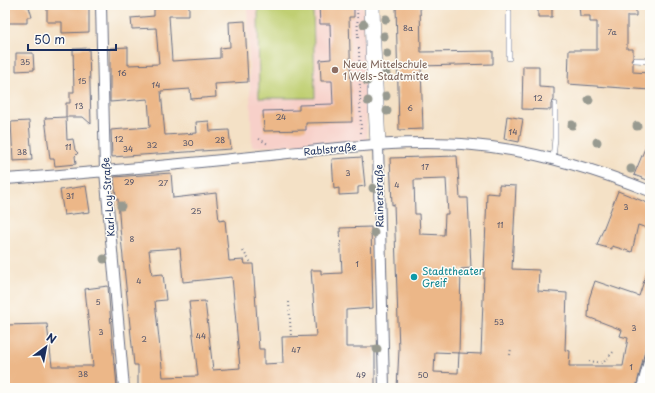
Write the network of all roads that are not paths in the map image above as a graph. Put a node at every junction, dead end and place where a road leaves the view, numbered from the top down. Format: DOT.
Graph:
graph roads {
  1 [pos="101,5"];
  2 [pos="372,5"];
  3 [pos="509,12"];
  4 [pos="509,58"];
  5 [pos="635,60"];
  6 [pos="650,61"];
  7 [pos="555,104"];
  8 [pos="378,144"];
  9 [pos="553,159"];
  10 [pos="105,171"];
  11 [pos="5,179"];
  12 [pos="649,190"];
  13 [pos="650,358"];
  14 [pos="124,388"];
  15 [pos="384,388"];
  16 [pos="642,388"];
  1 -- 10 [label="street, Karl-Loy-Straße"];
  2 -- 8 [label="street, Rainerstraße"];
  3 -- 4 [label="lane"];
  5 -- 6 [label="lane"];
  7 -- 9 [label="lane"];
  8 -- 9 [label="street, Rablstraße"];
  8 -- 10 [label="street, Rablstraße"];
  8 -- 15 [label="street, Rainerstraße"];
  9 -- 12 [label="street, Rablstraße"];
  10 -- 11 [label="street, Rablstraße"];
  10 -- 14 [label="street, Karl-Loy-Straße"];
  13 -- 16 [label="street"];
}
